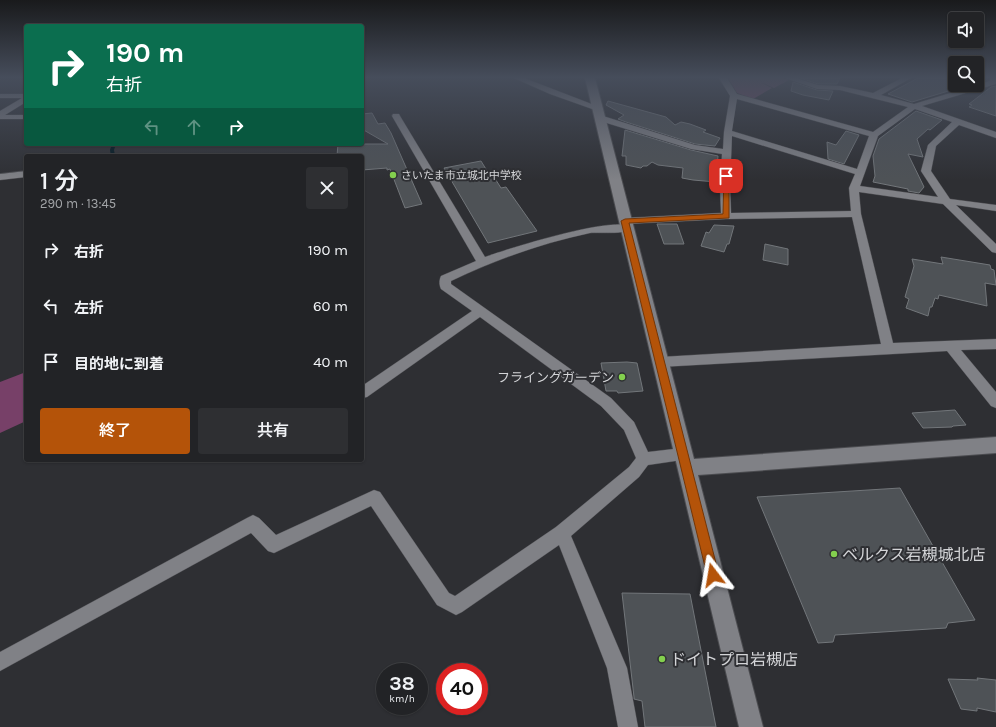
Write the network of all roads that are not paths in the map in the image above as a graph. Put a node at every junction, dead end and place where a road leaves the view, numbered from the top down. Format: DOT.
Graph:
graph roads {
  1 [pos="731,112"];
  2 [pos="790,112"];
  3 [pos="906,112"];
  4 [pos="931,112"];
  5 [pos="599,113"];
  6 [pos="0,116"];
  7 [pos="396,116"];
  8 [pos="24,117"];
  9 [pos="958,121"];
  10 [pos="728,132"];
  11 [pos="996,135"];
  12 [pos="874,136"];
  13 [pos="727,152"];
  14 [pos="860,173"];
  15 [pos="24,174"];
  16 [pos="0,177"];
  17 [pos="854,188"];
  18 [pos="946,201"];
  19 [pos="996,208"];
  20 [pos="856,214"];
  21 [pos="726,216"];
  22 [pos="626,225"];
  23 [pos="996,250"];
  24 [pos="482,262"];
  25 [pos="481,311"];
  26 [pos="996,344"];
  27 [pos="951,347"];
  28 [pos="888,348"];
  29 [pos="660,362"];
  30 [pos="364,392"];
  31 [pos="996,402"];
  32 [pos="996,445"];
  33 [pos="644,459"];
  34 [pos="684,461"];
  35 [pos="562,533"];
  36 [pos="0,662"];
  37 [pos="628,727"];
  38 [pos="751,727"];
  1 -- 10 [label="street"];
  2 -- 12 [label="street"];
  3 -- 12 [label="street"];
  4 -- 9 [label="street"];
  5 -- 13 [label="street"];
  5 -- 22 [label="street"];
  6 -- 8 [label="street"];
  7 -- 24 [label="street"];
  9 -- 11 [label="street"];
  9 -- 18 [label="street"];
  10 -- 13 [label="street"];
  10 -- 14 [label="street"];
  12 -- 14 [label="street"];
  13 -- 21 [label="street"];
  14 -- 17 [label="street"];
  15 -- 16 [label="street"];
  17 -- 18 [label="street"];
  17 -- 20 [label="street"];
  18 -- 19 [label="street"];
  18 -- 23 [label="street"];
  20 -- 21 [label="street"];
  20 -- 28 [label="street"];
  21 -- 22 [label="street"];
  22 -- 24 [label="street"];
  22 -- 29 [label="street"];
  24 -- 25 [label="street"];
  25 -- 30 [label="street"];
  25 -- 33 [label="street"];
  26 -- 27 [label="street"];
  27 -- 28 [label="street"];
  27 -- 31 [label="street"];
  28 -- 29 [label="street"];
  29 -- 34 [label="street"];
  32 -- 34 [label="street"];
  33 -- 34 [label="street"];
  33 -- 35 [label="street"];
  34 -- 38 [label="street"];
  35 -- 36 [label="street"];
  35 -- 37 [label="street"];
}
